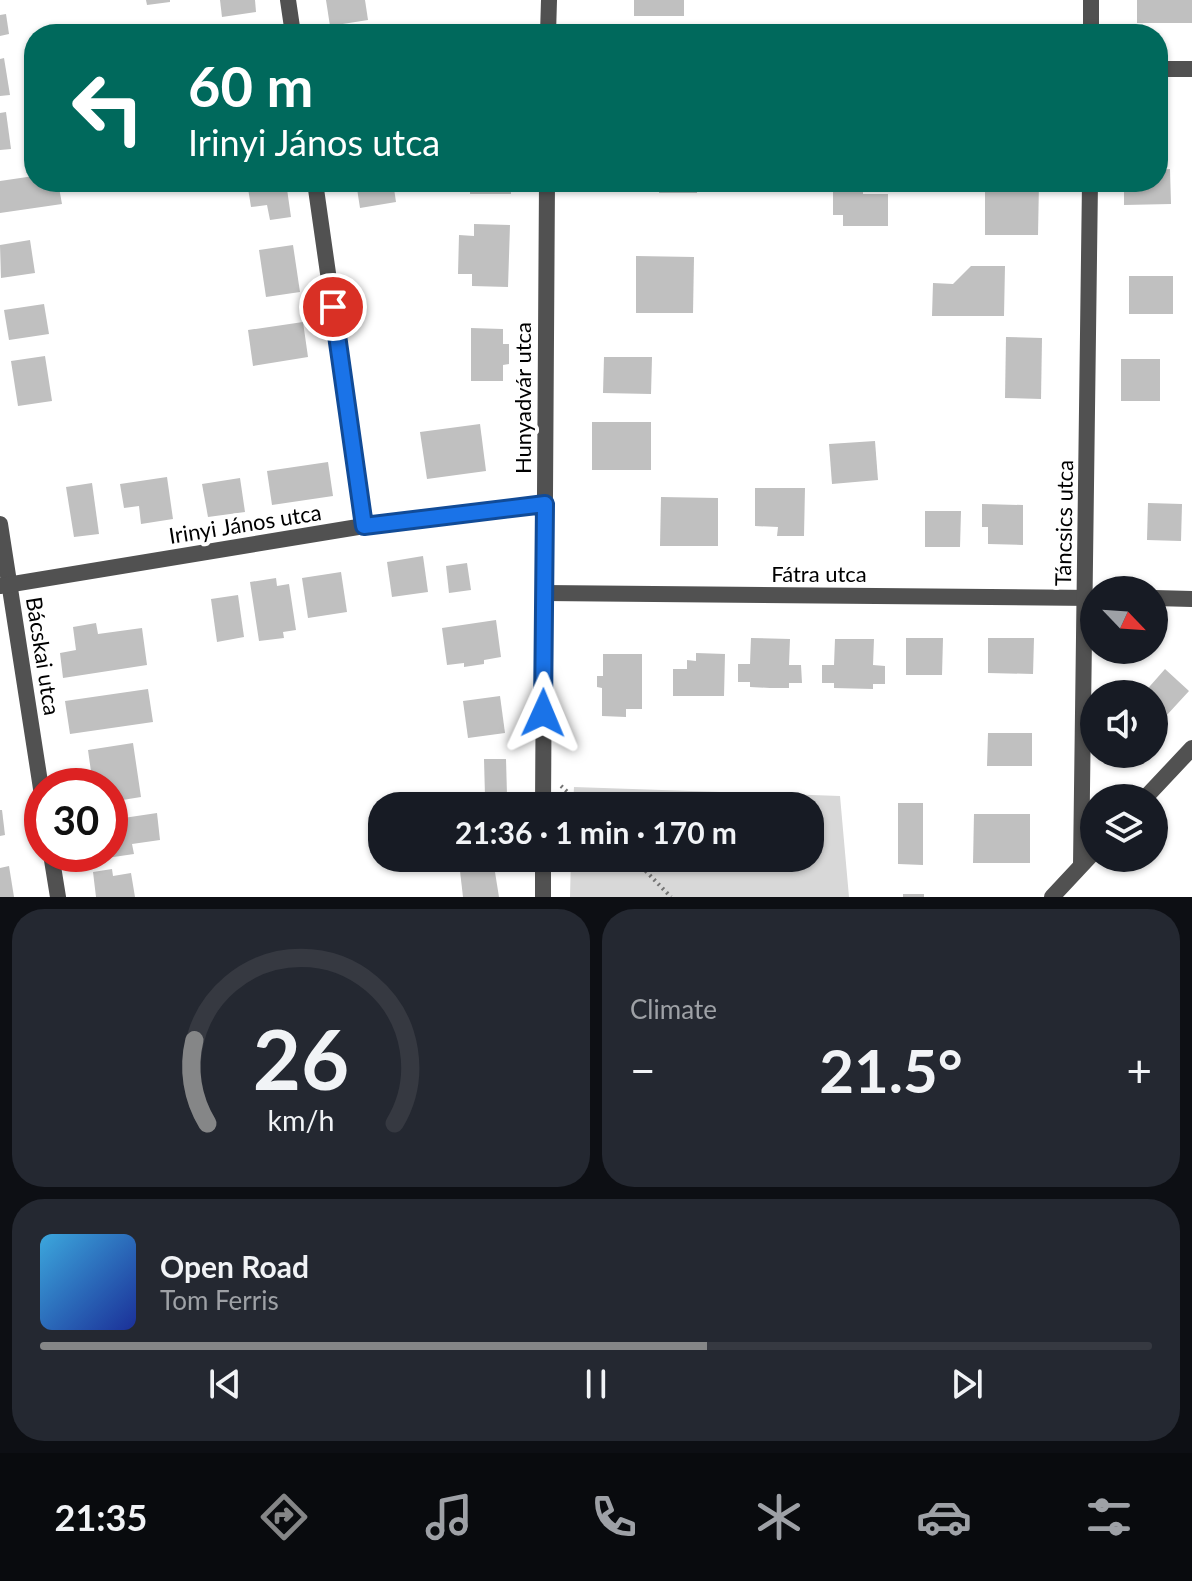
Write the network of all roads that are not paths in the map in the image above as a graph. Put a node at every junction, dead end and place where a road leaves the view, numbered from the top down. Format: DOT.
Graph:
graph roads {
  1 [pos="288,0"];
  2 [pos="549,0"];
  3 [pos="1091,0"];
  4 [pos="292,24"];
  5 [pos="548,24"];
  6 [pos="1091,24"];
  7 [pos="1168,69"];
  8 [pos="1192,69"];
  9 [pos="316,192"];
  10 [pos="547,192"];
  11 [pos="1090,192"];
  12 [pos="545,504"];
  13 [pos="0,524"];
  14 [pos="364,526"];
  15 [pos="1090,576"];
  16 [pos="5,586"];
  17 [pos="544,593"];
  18 [pos="1080,598"];
  19 [pos="1168,598"];
  20 [pos="1192,599"];
  21 [pos="1088,664"];
  22 [pos="1192,748"];
  23 [pos="37,768"];
  24 [pos="1084,784"];
  25 [pos="1158,784"];
  26 [pos="543,792"];
  27 [pos="1080,866"];
  28 [pos="54,872"];
  29 [pos="543,872"];
  30 [pos="58,897"];
  31 [pos="543,897"];
  32 [pos="1052,897"];
  1 -- 4 [label="street"];
  2 -- 5 [label="street"];
  3 -- 6 [label="street"];
  7 -- 8 [label="street"];
  9 -- 14 [label="street"];
  10 -- 12 [label="street, Hunyadvár utca"];
  11 -- 15 [label="street, Táncsics utca"];
  12 -- 14 [label="street, Irinyi János utca"];
  12 -- 17 [label="street, Hunyadvár utca"];
  13 -- 16 [label="street, Bácskai utca"];
  14 -- 16 [label="street, Irinyi János utca"];
  16 -- 23 [label="street, Bácskai utca"];
  17 -- 18 [label="street, Fátra utca"];
  17 -- 26 [label="street, Hunyadvár utca"];
  19 -- 20 [label="street"];
  21 -- 24 [label="street, Táncsics utca"];
  22 -- 25 [label="street"];
  27 -- 32 [label="street"];
  28 -- 30 [label="street"];
  29 -- 31 [label="street"];
}
